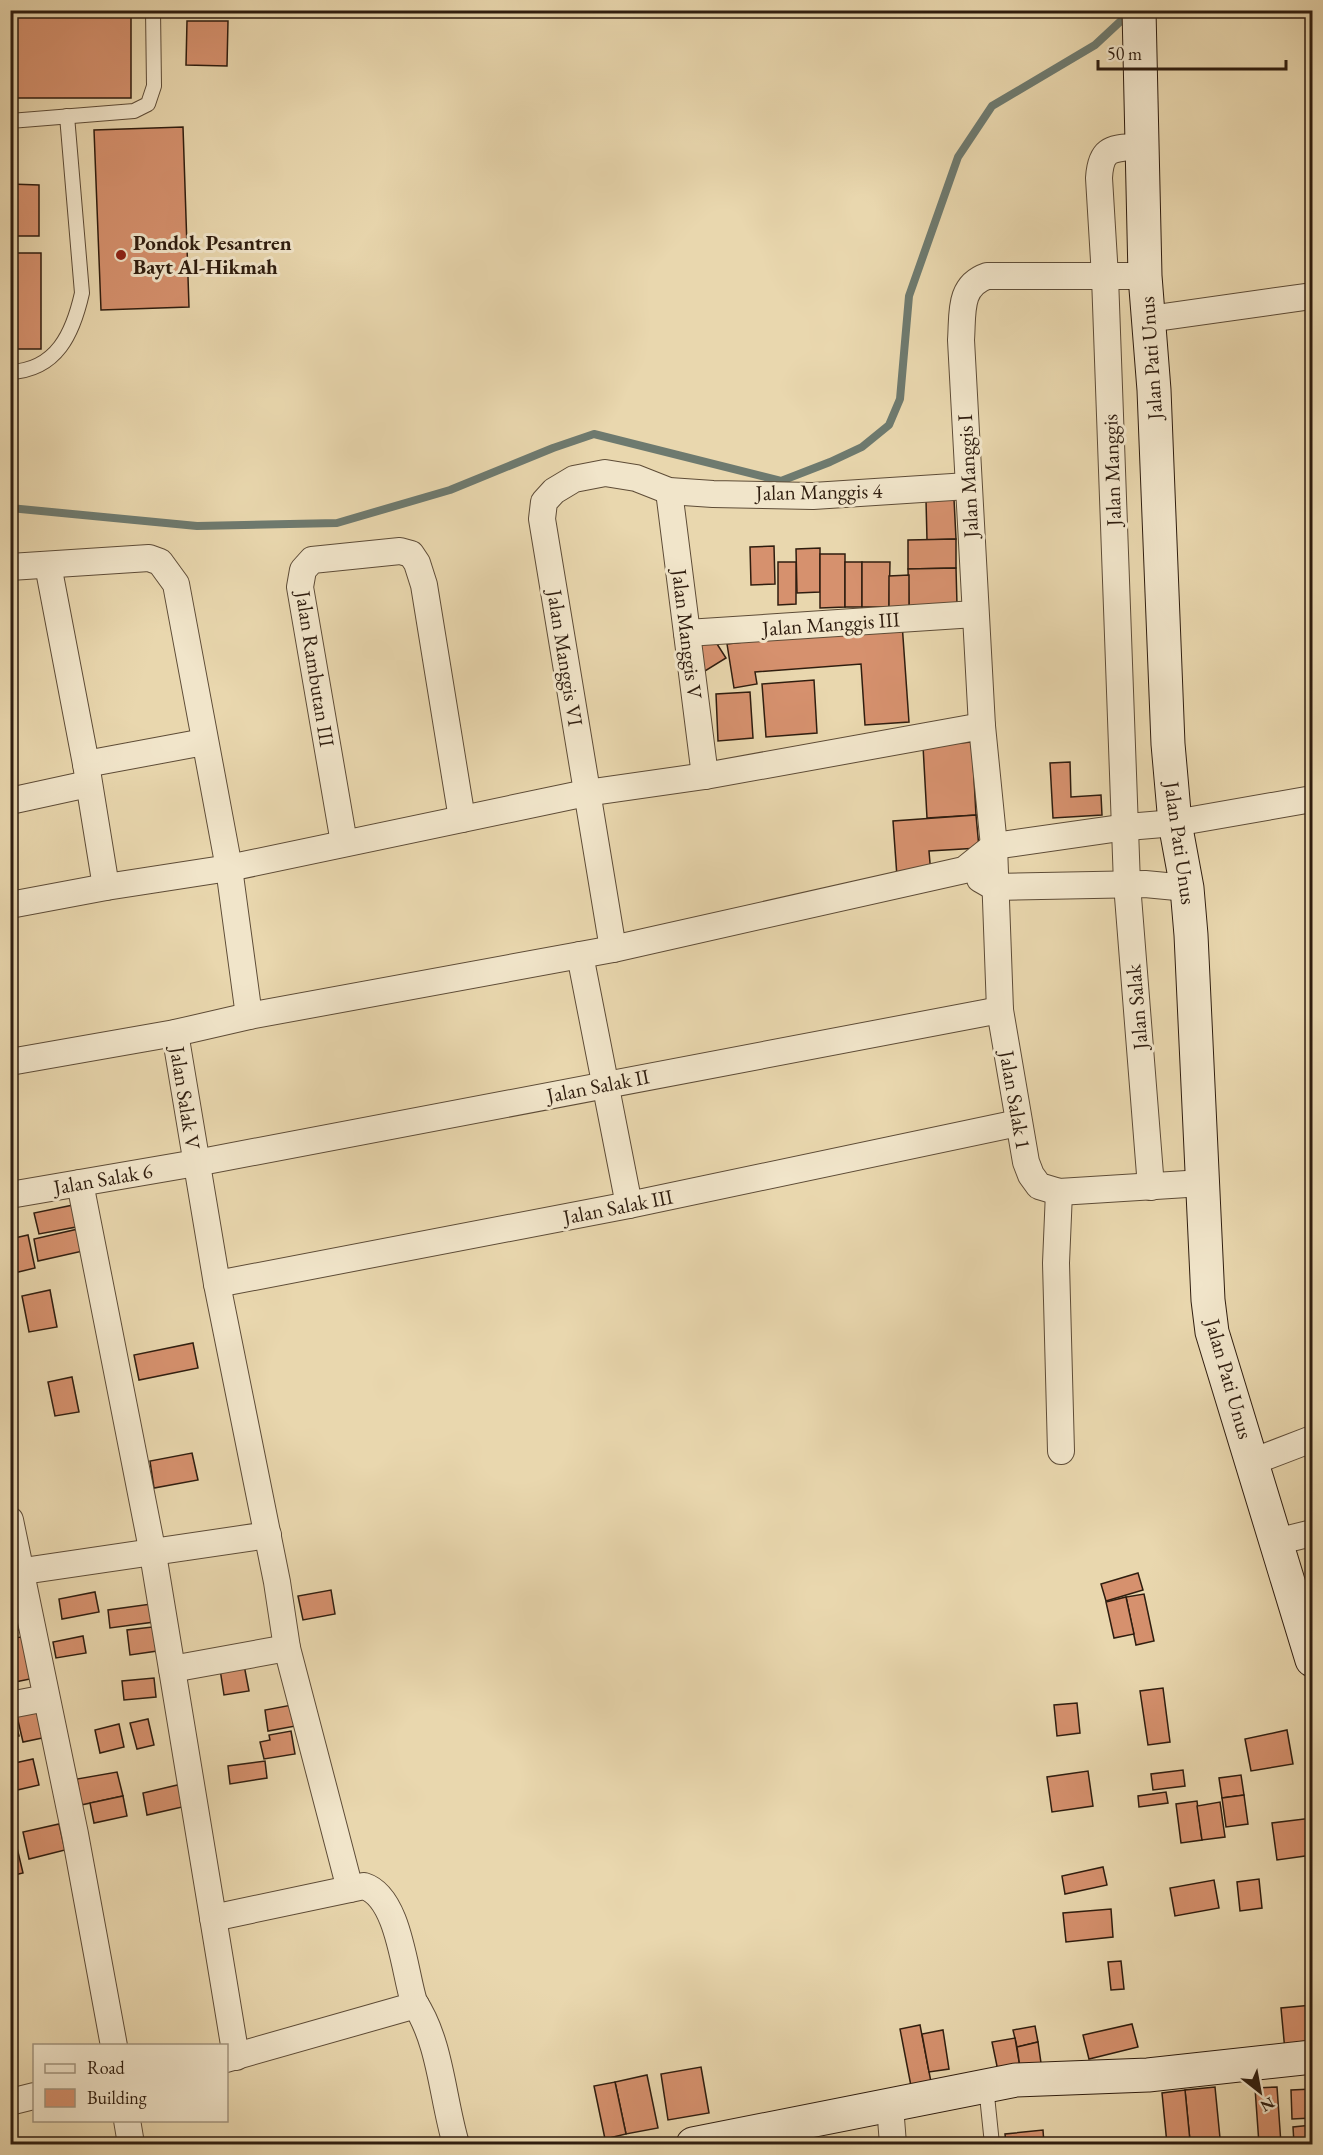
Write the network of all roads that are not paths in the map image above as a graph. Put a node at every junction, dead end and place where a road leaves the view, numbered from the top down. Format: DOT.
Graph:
graph roads {
  1 [pos="153,10"];
  2 [pos="1139,10"];
  3 [pos="67,116"];
  4 [pos="10,121"];
  5 [pos="1128,148"];
  6 [pos="1125,276"];
  7 [pos="1312,296"];
  8 [pos="1149,319"];
  9 [pos="10,372"];
  10 [pos="968,486"];
  11 [pos="669,491"];
  12 [pos="48,565"];
  13 [pos="10,567"];
  14 [pos="975,615"];
  15 [pos="687,633"];
  16 [pos="981,726"];
  17 [pos="204,742"];
  18 [pos="87,774"];
  19 [pos="705,776"];
  20 [pos="586,793"];
  21 [pos="1312,799"];
  22 [pos="10,801"];
  23 [pos="462,819"];
  24 [pos="1152,825"];
  25 [pos="344,843"];
  26 [pos="993,846"];
  27 [pos="229,868"];
  28 [pos="964,870"];
  29 [pos="1156,885"];
  30 [pos="106,886"];
  31 [pos="994,887"];
  32 [pos="10,905"];
  33 [pos="613,949"];
  34 [pos="580,955"];
  35 [pos="1000,1010"];
  36 [pos="249,1016"];
  37 [pos="175,1033"];
  38 [pos="10,1062"];
  39 [pos="604,1084"];
  40 [pos="1018,1123"];
  41 [pos="196,1163"];
  42 [pos="80,1183"];
  43 [pos="1177,1185"];
  44 [pos="1059,1192"];
  45 [pos="10,1195"];
  46 [pos="629,1205"];
  47 [pos="217,1284"];
  48 [pos="1312,1439"];
  49 [pos="1061,1451"];
  50 [pos="1252,1462"];
  51 [pos="10,1520"];
  52 [pos="1312,1533"];
  53 [pos="268,1535"];
  54 [pos="1276,1542"];
  55 [pos="153,1554"];
  56 [pos="15,1572"];
  57 [pos="287,1648"];
  58 [pos="1312,1660"];
  59 [pos="172,1669"];
  60 [pos="46,1698"];
  61 [pos="10,1705"];
  62 [pos="350,1889"];
  63 [pos="213,1918"];
  64 [pos="416,2005"];
  65 [pos="114,2044"];
  66 [pos="1312,2057"];
  67 [pos="231,2058"];
  68 [pos="986,2086"];
  69 [pos="33,2096"];
  70 [pos="10,2102"];
  71 [pos="890,2106"];
  72 [pos="127,2122"];
  73 [pos="451,2144"];
  74 [pos="131,2145"];
  75 [pos="693,2145"];
  76 [pos="893,2145"];
  77 [pos="992,2145"];
  1 -- 3 [label="lane"];
  2 -- 5 [label="main road, Jalan Pati Unus"];
  3 -- 4 [label="lane"];
  3 -- 9 [label="lane"];
  5 -- 6 [label="main road, Jalan Pati Unus"];
  5 -- 6 [label="street, Jalan Manggis"];
  6 -- 8 [label="main road, Jalan Pati Unus"];
  6 -- 10 [label="street, Jalan Manggis I"];
  6 -- 24 [label="street, Jalan Manggis"];
  7 -- 8 [label="street"];
  8 -- 24 [label="main road, Jalan Pati Unus"];
  10 -- 11 [label="street, Jalan Manggis 4"];
  10 -- 14 [label="street, Jalan Manggis I"];
  11 -- 15 [label="street, Jalan Manggis V"];
  11 -- 20 [label="street, Jalan Manggis VI"];
  12 -- 13 [label="street"];
  12 -- 17 [label="street"];
  12 -- 18 [label="street"];
  14 -- 15 [label="street, Jalan Manggis III"];
  14 -- 16 [label="street, Jalan Manggis I"];
  15 -- 19 [label="street, Jalan Manggis V"];
  16 -- 19 [label="street"];
  16 -- 26 [label="street, Jalan Manggis I"];
  17 -- 18 [label="street"];
  17 -- 27 [label="street"];
  18 -- 22 [label="street"];
  18 -- 30 [label="street"];
  19 -- 20 [label="street"];
  20 -- 23 [label="street"];
  20 -- 33 [label="street, Jalan Manggis VI"];
  21 -- 24 [label="street"];
  23 -- 25 [label="street"];
  23 -- 25 [label="street, Jalan Rambutan III"];
  24 -- 26 [label="street"];
  24 -- 29 [label="main road, Jalan Pati Unus"];
  24 -- 29 [label="street, Jalan Salak"];
  25 -- 27 [label="street"];
  26 -- 28 [label="street"];
  26 -- 31 [label="street, Jalan Salak 1"];
  27 -- 30 [label="street"];
  27 -- 36 [label="street"];
  28 -- 31 [label="street"];
  28 -- 33 [label="street"];
  29 -- 31 [label="street"];
  29 -- 43 [label="main road, Jalan Pati Unus"];
  29 -- 43 [label="street, Jalan Salak"];
  30 -- 32 [label="street"];
  31 -- 35 [label="street, Jalan Salak 1"];
  33 -- 34 [label="street"];
  34 -- 36 [label="street"];
  34 -- 39 [label="street"];
  35 -- 39 [label="street, Jalan Salak II"];
  35 -- 40 [label="street, Jalan Salak 1"];
  36 -- 37 [label="street"];
  37 -- 38 [label="street"];
  37 -- 41 [label="street, Jalan Salak V"];
  39 -- 41 [label="street, Jalan Salak II"];
  39 -- 46 [label="street"];
  40 -- 44 [label="street, Jalan Salak 1"];
  40 -- 46 [label="street, Jalan Salak III"];
  41 -- 42 [label="street, Jalan Salak 6"];
  41 -- 47 [label="street, Jalan Salak V"];
  42 -- 45 [label="street, Jalan Salak 6"];
  42 -- 55 [label="street"];
  43 -- 44 [label="street"];
  43 -- 50 [label="main road, Jalan Pati Unus"];
  44 -- 49 [label="street"];
  46 -- 47 [label="street, Jalan Salak III"];
  47 -- 53 [label="street, Jalan Salak V"];
  48 -- 50 [label="street"];
  50 -- 54 [label="main road, Jalan Pati Unus"];
  51 -- 56 [label="street"];
  52 -- 54 [label="street"];
  53 -- 55 [label="street"];
  53 -- 57 [label="street, Jalan Salak V"];
  54 -- 58 [label="main road, Jalan Pati Unus"];
  55 -- 56 [label="street"];
  55 -- 59 [label="street"];
  56 -- 60 [label="street"];
  57 -- 59 [label="street"];
  57 -- 62 [label="street, Jalan Salak V"];
  59 -- 63 [label="street"];
  60 -- 61 [label="street"];
  60 -- 65 [label="street"];
  62 -- 63 [label="street"];
  62 -- 64 [label="street"];
  63 -- 67 [label="street"];
  64 -- 67 [label="street"];
  64 -- 73 [label="street"];
  66 -- 68 [label="main road"];
  68 -- 71 [label="main road"];
  68 -- 77 [label="lane"];
  69 -- 70 [label="street"];
  71 -- 75 [label="main road"];
  71 -- 76 [label="street"];
  72 -- 74 [label="street"];
}
